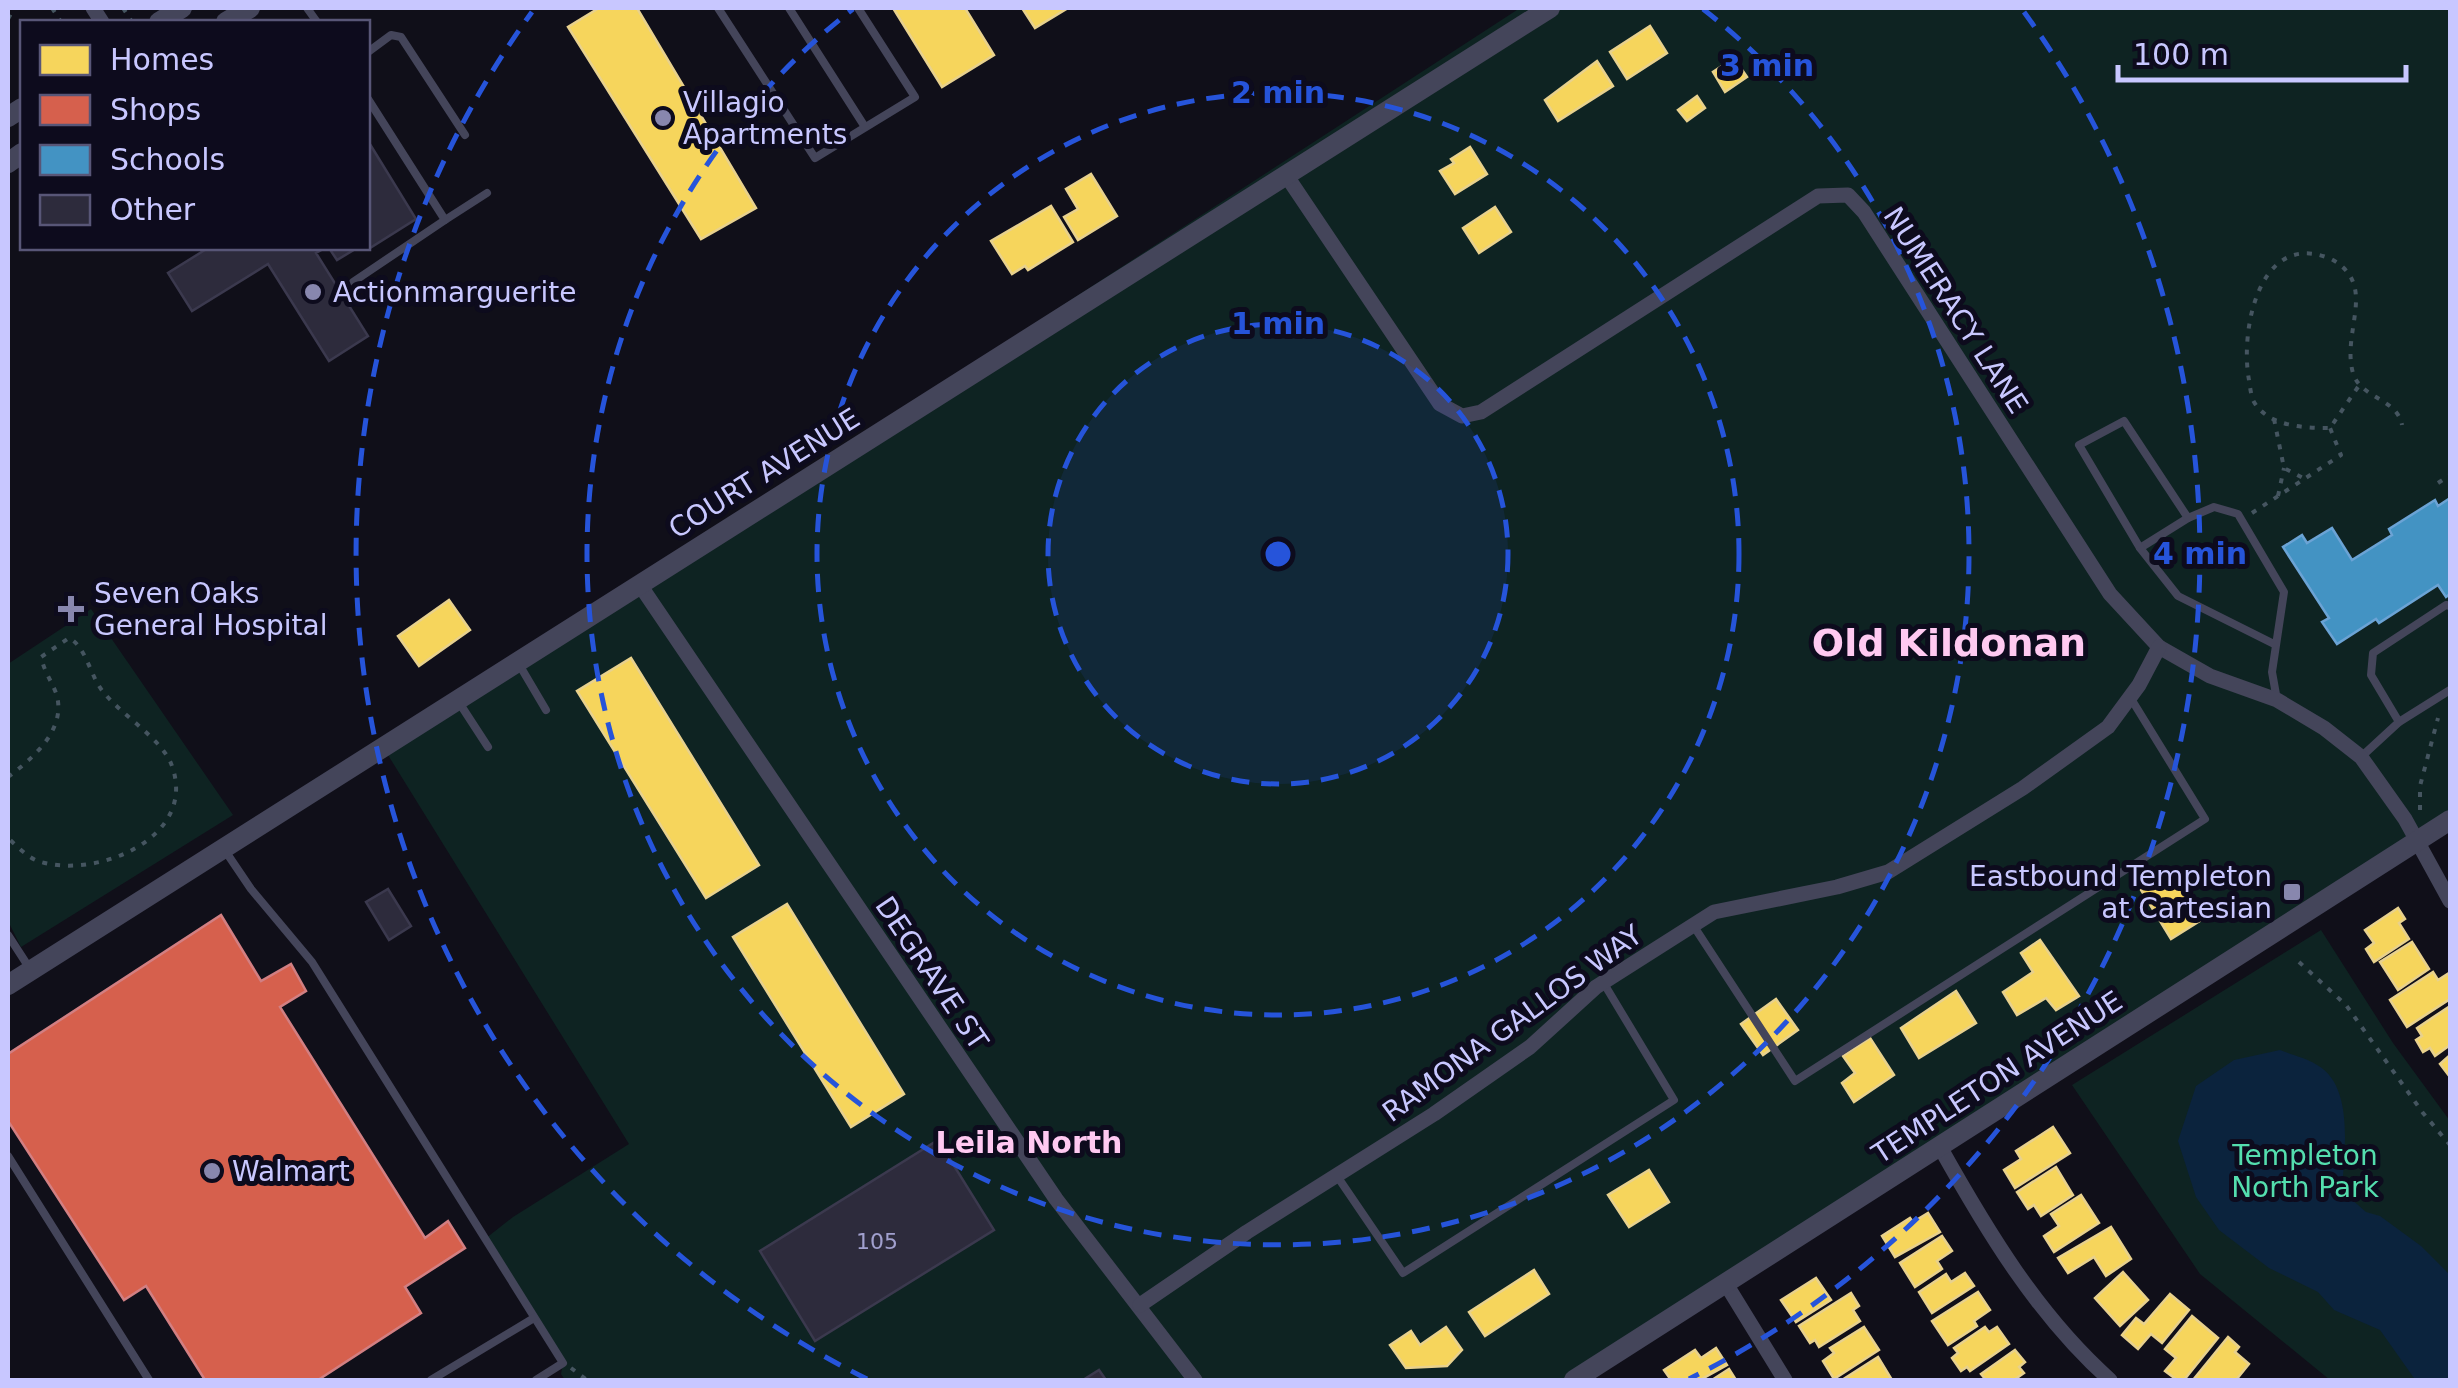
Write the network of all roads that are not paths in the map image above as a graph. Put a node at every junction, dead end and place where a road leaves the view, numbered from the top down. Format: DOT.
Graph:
graph roads {
  1 [pos="718,8"];
  2 [pos="789,8"];
  3 [pos="858,8"];
  4 [pos="1550,8"];
  5 [pos="370,51"];
  6 [pos="370,102"];
  7 [pos="865,127"];
  8 [pos="465,135"];
  9 [pos="1286,175"];
  10 [pos="487,192"];
  11 [pos="445,220"];
  12 [pos="354,282"];
  13 [pos="2188,518"];
  14 [pos="2140,548"];
  15 [pos="640,584"];
  16 [pos="2450,606"];
  17 [pos="2276,645"];
  18 [pos="2158,647"];
  19 [pos="518,662"];
  20 [pos="2450,690"];
  21 [pos="2130,697"];
  22 [pos="458,700"];
  23 [pos="2278,700"];
  24 [pos="546,710"];
  25 [pos="2399,722"];
  26 [pos="488,746"];
  27 [pos="2362,757"];
  28 [pos="2450,820"];
  29 [pos="2418,841"];
  30 [pos="223,848"];
  31 [pos="2450,901"];
  32 [pos="1693,925"];
  33 [pos="8,935"];
  34 [pos="32,970"];
  35 [pos="1603,982"];
  36 [pos="8,986"];
  37 [pos="1940,1147"];
  38 [pos="8,1156"];
  39 [pos="1337,1176"];
  40 [pos="1726,1284"];
  41 [pos="1140,1305"];
  42 [pos="534,1318"];
  43 [pos="149,1380"];
  44 [pos="430,1380"];
  45 [pos="536,1380"];
  46 [pos="1195,1380"];
  47 [pos="1574,1380"];
  48 [pos="1786,1380"];
  49 [pos="2110,1380"];
  1 -- 7 [label="lane"];
  2 -- 7 [label="lane"];
  3 -- 7 [label="lane"];
  4 -- 9 [label="street, COURT AVENUE"];
  5 -- 8 [label="lane"];
  6 -- 11 [label="lane"];
  9 -- 15 [label="street, COURT AVENUE"];
  9 -- 18 [label="street, NUMERACY LANE"];
  10 -- 11 [label="lane"];
  11 -- 12 [label="lane"];
  13 -- 14 [label="lane"];
  13 -- 14 [label="lane"];
  13 -- 17 [label="lane"];
  14 -- 17 [label="lane"];
  15 -- 19 [label="street, COURT AVENUE"];
  15 -- 41 [label="street, DEGRAVE ST"];
  16 -- 25 [label="lane"];
  17 -- 23 [label="lane"];
  18 -- 21 [label="street, RAMONA GALLOS WAY"];
  18 -- 23 [label="street, NUMERACY LANE"];
  19 -- 22 [label="street, COURT AVENUE"];
  19 -- 24 [label="lane"];
  20 -- 25 [label="lane"];
  21 -- 32 [label="street, RAMONA GALLOS WAY"];
  21 -- 32 [label="lane"];
  22 -- 26 [label="lane"];
  22 -- 30 [label="street, COURT AVENUE"];
  23 -- 27 [label="street, NUMERACY LANE"];
  25 -- 27 [label="lane"];
  27 -- 29 [label="street, NUMERACY LANE"];
  28 -- 29 [label="street, TEMPLETON AVENUE"];
  29 -- 31 [label="street, NUMERACY LANE"];
  29 -- 37 [label="street, TEMPLETON AVENUE"];
  30 -- 34 [label="street, COURT AVENUE"];
  30 -- 42 [label="lane"];
  32 -- 35 [label="street, RAMONA GALLOS WAY"];
  33 -- 34 [label="lane"];
  34 -- 36 [label="street, COURT AVENUE"];
  35 -- 39 [label="street, RAMONA GALLOS WAY"];
  35 -- 39 [label="lane"];
  37 -- 40 [label="street, TEMPLETON AVENUE"];
  37 -- 49 [label="street"];
  38 -- 43 [label="lane"];
  39 -- 41 [label="street, RAMONA GALLOS WAY"];
  40 -- 47 [label="street, TEMPLETON AVENUE"];
  40 -- 48 [label="street"];
  41 -- 46 [label="street, DEGRAVE ST"];
  42 -- 44 [label="lane"];
  42 -- 45 [label="lane"];
}
